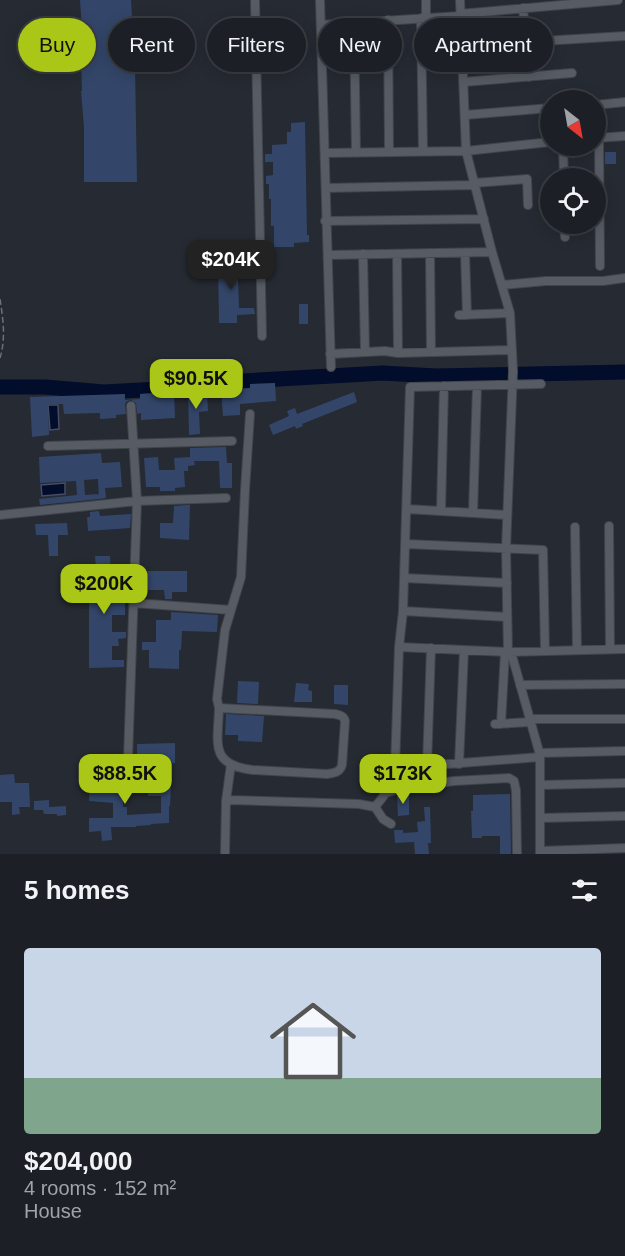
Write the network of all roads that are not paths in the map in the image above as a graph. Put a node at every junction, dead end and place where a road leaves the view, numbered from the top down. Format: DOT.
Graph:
graph roads {
  1 [pos="255,0"];
  2 [pos="320,0"];
  3 [pos="426,0"];
  4 [pos="460,0"];
  5 [pos="618,0"];
  6 [pos="523,8"];
  7 [pos="460,15"];
  8 [pos="321,18"];
  9 [pos="424,18"];
  10 [pos="524,18"];
  11 [pos="625,36"];
  12 [pos="553,40"];
  13 [pos="322,72"];
  14 [pos="355,72"];
  15 [pos="388,72"];
  16 [pos="424,72"];
  17 [pos="529,72"];
  18 [pos="572,73"];
  19 [pos="529,77"];
  20 [pos="463,82"];
  21 [pos="625,102"];
  22 [pos="606,104"];
  23 [pos="540,109"];
  24 [pos="465,115"];
  25 [pos="625,136"];
  26 [pos="606,137"];
  27 [pos="540,143"];
  28 [pos="466,151"];
  29 [pos="389,152"];
  30 [pos="423,152"];
  31 [pos="325,153"];
  32 [pos="356,153"];
  33 [pos="597,156"];
  34 [pos="475,184"];
  35 [pos="326,188"];
  36 [pos="528,205"];
  37 [pos="484,219"];
  38 [pos="326,221"];
  39 [pos="565,234"];
  40 [pos="565,237"];
  41 [pos="492,252"];
  42 [pos="430,253"];
  43 [pos="465,253"];
  44 [pos="363,254"];
  45 [pos="397,254"];
  46 [pos="328,255"];
  47 [pos="600,266"];
  48 [pos="625,278"];
  49 [pos="502,285"];
  50 [pos="510,313"];
  51 [pos="262,336"];
  52 [pos="511,350"];
  53 [pos="365,352"];
  54 [pos="431,352"];
  55 [pos="399,353"];
  56 [pos="330,354"];
  57 [pos="331,367"];
  58 [pos="513,383"];
  59 [pos="542,384"];
  60 [pos="444,386"];
  61 [pos="477,386"];
  62 [pos="131,405"];
  63 [pos="250,414"];
  64 [pos="232,441"];
  65 [pos="134,443"];
  66 [pos="48,446"];
  67 [pos="226,498"];
  68 [pos="137,501"];
  69 [pos="407,509"];
  70 [pos="441,511"];
  71 [pos="473,513"];
  72 [pos="0,515"];
  73 [pos="507,515"];
  74 [pos="609,526"];
  75 [pos="575,527"];
  76 [pos="406,544"];
  77 [pos="506,549"];
  78 [pos="404,578"];
  79 [pos="507,583"];
  80 [pos="134,603"];
  81 [pos="231,610"];
  82 [pos="403,611"];
  83 [pos="507,617"];
  84 [pos="399,647"];
  85 [pos="431,648"];
  86 [pos="610,649"];
  87 [pos="625,649"];
  88 [pos="464,650"];
  89 [pos="577,650"];
  90 [pos="545,651"];
  91 [pos="508,652"];
  92 [pos="625,684"];
  93 [pos="520,685"];
  94 [pos="219,708"];
  95 [pos="625,719"];
  96 [pos="530,721"];
  97 [pos="625,751"];
  98 [pos="539,755"];
  99 [pos="231,764"];
  100 [pos="459,764"];
  101 [pos="427,766"];
  102 [pos="625,783"];
  103 [pos="540,785"];
  104 [pos="128,787"];
  105 [pos="226,801"];
  106 [pos="375,807"];
  107 [pos="625,816"];
  108 [pos="540,818"];
  109 [pos="391,824"];
  110 [pos="625,848"];
  111 [pos="540,852"];
  112 [pos="225,854"];
  113 [pos="517,854"];
  1 -- 51 [label="street"];
  2 -- 8 [label="street"];
  3 -- 9 [label="street"];
  4 -- 7 [label="street"];
  5 -- 6 [label="street"];
  6 -- 7 [label="street"];
  6 -- 10 [label="street"];
  7 -- 9 [label="street"];
  7 -- 20 [label="street"];
  11 -- 12 [label="street"];
  13 -- 31 [label="street"];
  14 -- 32 [label="street"];
  15 -- 29 [label="street"];
  16 -- 30 [label="street"];
  17 -- 19 [label="street"];
  18 -- 19 [label="street"];
  19 -- 20 [label="street"];
  20 -- 24 [label="street"];
  21 -- 22 [label="street"];
  23 -- 24 [label="street"];
  24 -- 28 [label="street"];
  25 -- 26 [label="street"];
  27 -- 28 [label="street"];
  28 -- 30 [label="street"];
  28 -- 34 [label="street"];
  29 -- 30 [label="street"];
  29 -- 32 [label="street"];
  31 -- 32 [label="street"];
  31 -- 35 [label="street"];
  33 -- 47 [label="street"];
  34 -- 35 [label="street"];
  34 -- 36 [label="street"];
  34 -- 37 [label="street"];
  35 -- 38 [label="street"];
  37 -- 38 [label="street"];
  37 -- 41 [label="street"];
  38 -- 46 [label="street"];
  39 -- 40 [label="street"];
  41 -- 43 [label="street"];
  41 -- 49 [label="street"];
  42 -- 43 [label="street"];
  42 -- 45 [label="street"];
  42 -- 54 [label="street"];
  43 -- 50 [label="street"];
  44 -- 45 [label="street"];
  44 -- 46 [label="street"];
  44 -- 53 [label="street"];
  45 -- 55 [label="street"];
  46 -- 56 [label="street"];
  48 -- 49 [label="street"];
  49 -- 50 [label="street"];
  50 -- 52 [label="street"];
  52 -- 54 [label="street"];
  52 -- 58 [label="street"];
  53 -- 55 [label="street"];
  53 -- 56 [label="street"];
  54 -- 55 [label="street"];
  56 -- 57 [label="street"];
  58 -- 59 [label="street"];
  58 -- 61 [label="street"];
  58 -- 73 [label="street"];
  60 -- 61 [label="street"];
  60 -- 69 [label="street"];
  60 -- 70 [label="street"];
  61 -- 71 [label="street"];
  62 -- 65 [label="street"];
  63 -- 81 [label="street"];
  64 -- 65 [label="street"];
  65 -- 66 [label="street"];
  65 -- 68 [label="street"];
  67 -- 68 [label="street"];
  68 -- 72 [label="street"];
  68 -- 80 [label="street"];
  69 -- 70 [label="street"];
  69 -- 76 [label="street"];
  70 -- 71 [label="street"];
  71 -- 73 [label="street"];
  73 -- 77 [label="street"];
  74 -- 86 [label="street"];
  75 -- 89 [label="street"];
  76 -- 77 [label="street"];
  76 -- 78 [label="street"];
  77 -- 79 [label="street"];
  77 -- 90 [label="street"];
  78 -- 79 [label="street"];
  78 -- 82 [label="street"];
  79 -- 83 [label="street"];
  80 -- 81 [label="street"];
  80 -- 104 [label="street"];
  81 -- 94 [label="street"];
  82 -- 83 [label="street"];
  82 -- 84 [label="street"];
  83 -- 91 [label="street"];
  84 -- 85 [label="street"];
  84 -- 101 [label="street"];
  85 -- 88 [label="street"];
  85 -- 101 [label="street"];
  86 -- 87 [label="street"];
  86 -- 89 [label="street"];
  88 -- 91 [label="street"];
  88 -- 100 [label="street"];
  89 -- 90 [label="street"];
  90 -- 91 [label="street"];
  91 -- 93 [label="street"];
  91 -- 96 [label="street"];
  92 -- 93 [label="street"];
  93 -- 96 [label="street"];
  94 -- 99 [label="street"];
  94 -- 99 [label="street"];
  95 -- 96 [label="street"];
  96 -- 98 [label="street"];
  97 -- 98 [label="street"];
  98 -- 100 [label="street"];
  98 -- 103 [label="street"];
  99 -- 105 [label="street"];
  100 -- 101 [label="street"];
  102 -- 103 [label="street"];
  103 -- 108 [label="street"];
  105 -- 106 [label="street"];
  105 -- 112 [label="street"];
  106 -- 109 [label="street"];
  106 -- 113 [label="street"];
  107 -- 108 [label="street"];
  108 -- 111 [label="street"];
  110 -- 111 [label="street"];
}
